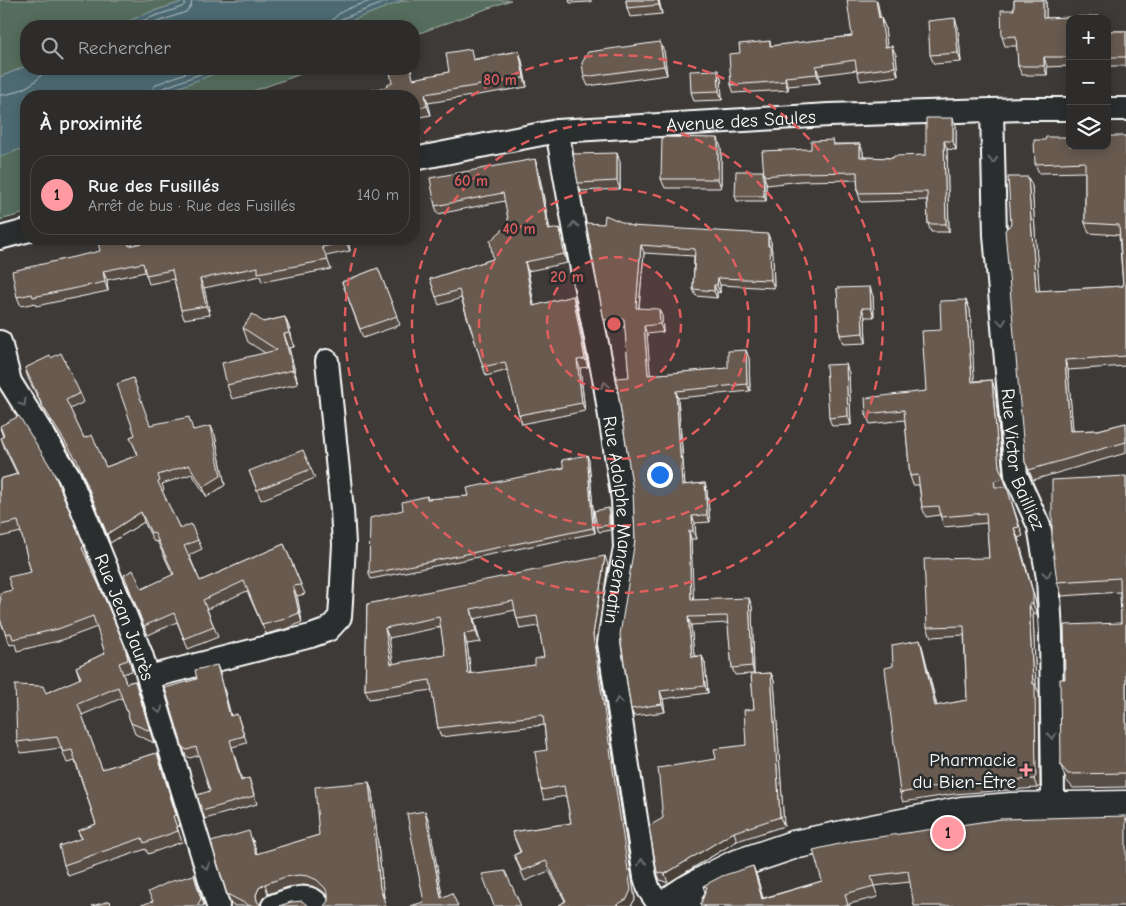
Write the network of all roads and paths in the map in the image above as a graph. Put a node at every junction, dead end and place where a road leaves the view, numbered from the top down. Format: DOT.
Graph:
graph roads {
  1 [pos="1066,109"];
  2 [pos="1111,109"];
  3 [pos="1126,109"];
  4 [pos="992,111"];
  5 [pos="557,131"];
  6 [pos="420,158"];
  7 [pos="20,233"];
  8 [pos="0,238"];
  9 [pos="0,342"];
  10 [pos="327,361"];
  11 [pos="149,677"];
  12 [pos="1126,804"];
  13 [pos="1055,806"];
  14 [pos="689,898"];
  15 [pos="218,906"];
  16 [pos="273,906"];
  17 [pos="319,906"];
  18 [pos="661,906"];
  1 -- 4 [label="street, Avenue des Saules"];
  2 -- 3 [label="street"];
  4 -- 5 [label="street, Avenue des Saules"];
  4 -- 13 [label="street, Rue Victor Bailliez, one-way"];
  5 -- 6 [label="street, Avenue des Saules"];
  18 -- 5 [label="street, Rue Adolphe Mangematin, one-way"];
  7 -- 8 [label="street"];
  9 -- 11 [label="street, Rue Jean Jaurès, one-way"];
  10 -- 11 [label="street"];
  11 -- 15 [label="street, Rue Jean Jaurès, one-way"];
  12 -- 13 [label="main road"];
  13 -- 14 [label="main road"];
  14 -- 18 [label="main road"];
  16 -- 17 [label="street"];
}
